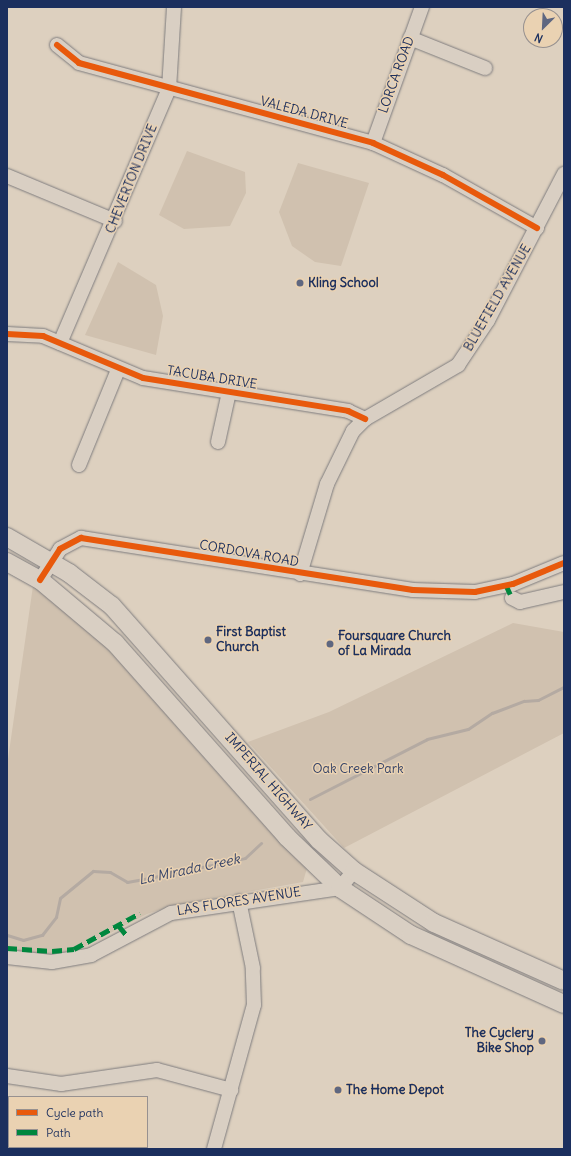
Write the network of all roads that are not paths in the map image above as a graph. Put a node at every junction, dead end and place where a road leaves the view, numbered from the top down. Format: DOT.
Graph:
graph roads {
  1 [pos="174,7"];
  2 [pos="422,7"];
  3 [pos="410,38"];
  4 [pos="57,45"];
  5 [pos="485,68"];
  6 [pos="169,89"];
  7 [pos="373,143"];
  8 [pos="564,174"];
  9 [pos="7,176"];
  10 [pos="115,221"];
  11 [pos="537,228"];
  12 [pos="7,334"];
  13 [pos="60,343"];
  14 [pos="118,370"];
  15 [pos="229,392"];
  16 [pos="365,419"];
  17 [pos="218,442"];
  18 [pos="79,465"];
  19 [pos="7,537"];
  20 [pos="7,562"];
  21 [pos="51,562"];
  22 [pos="564,563"];
  23 [pos="300,574"];
  24 [pos="40,580"];
  25 [pos="564,592"];
  26 [pos="512,598"];
  27 [pos="354,871"];
  28 [pos="340,888"];
  29 [pos="239,902"];
  30 [pos="7,957"];
  31 [pos="564,980"];
  32 [pos="564,1004"];
  33 [pos="7,1076"];
  34 [pos="231,1090"];
  35 [pos="214,1149"];
  1 -- 6 [label="street, CHEVERTON DRIVE"];
  2 -- 3 [label="street, LORCA ROAD"];
  3 -- 5 [label="street"];
  3 -- 7 [label="street, LORCA ROAD"];
  4 -- 6 [label="street, VALEDA DRIVE"];
  6 -- 7 [label="street, VALEDA DRIVE"];
  6 -- 10 [label="street, CHEVERTON DRIVE"];
  7 -- 11 [label="street, VALEDA DRIVE"];
  8 -- 11 [label="street, BLUEFIELD AVENUE"];
  9 -- 10 [label="street"];
  10 -- 13 [label="street, CHEVERTON DRIVE"];
  11 -- 16 [label="street, BLUEFIELD AVENUE"];
  12 -- 13 [label="street, TACUBA DRIVE"];
  13 -- 14 [label="street, TACUBA DRIVE"];
  14 -- 15 [label="street, TACUBA DRIVE"];
  14 -- 18 [label="street"];
  15 -- 16 [label="street, TACUBA DRIVE"];
  15 -- 17 [label="street"];
  16 -- 23 [label="street, BLUEFIELD AVENUE"];
  19 -- 21 [label="main road, IMPERIAL HIGHWAY"];
  20 -- 24 [label="main road, IMPERIAL HIGHWAY"];
  21 -- 23 [label="street, CORDOVA ROAD"];
  21 -- 24 [label="street, CORDOVA ROAD"];
  21 -- 27 [label="main road, IMPERIAL HIGHWAY"];
  22 -- 23 [label="street, CORDOVA ROAD"];
  24 -- 28 [label="main road, IMPERIAL HIGHWAY"];
  25 -- 26 [label="street"];
  27 -- 28 [label="street"];
  27 -- 31 [label="main road, IMPERIAL HIGHWAY"];
  28 -- 29 [label="street, LAS FLORES AVENUE"];
  28 -- 32 [label="main road, IMPERIAL HIGHWAY"];
  29 -- 30 [label="street, LAS FLORES AVENUE"];
  29 -- 34 [label="street"];
  33 -- 34 [label="street"];
  34 -- 35 [label="street"];
}
